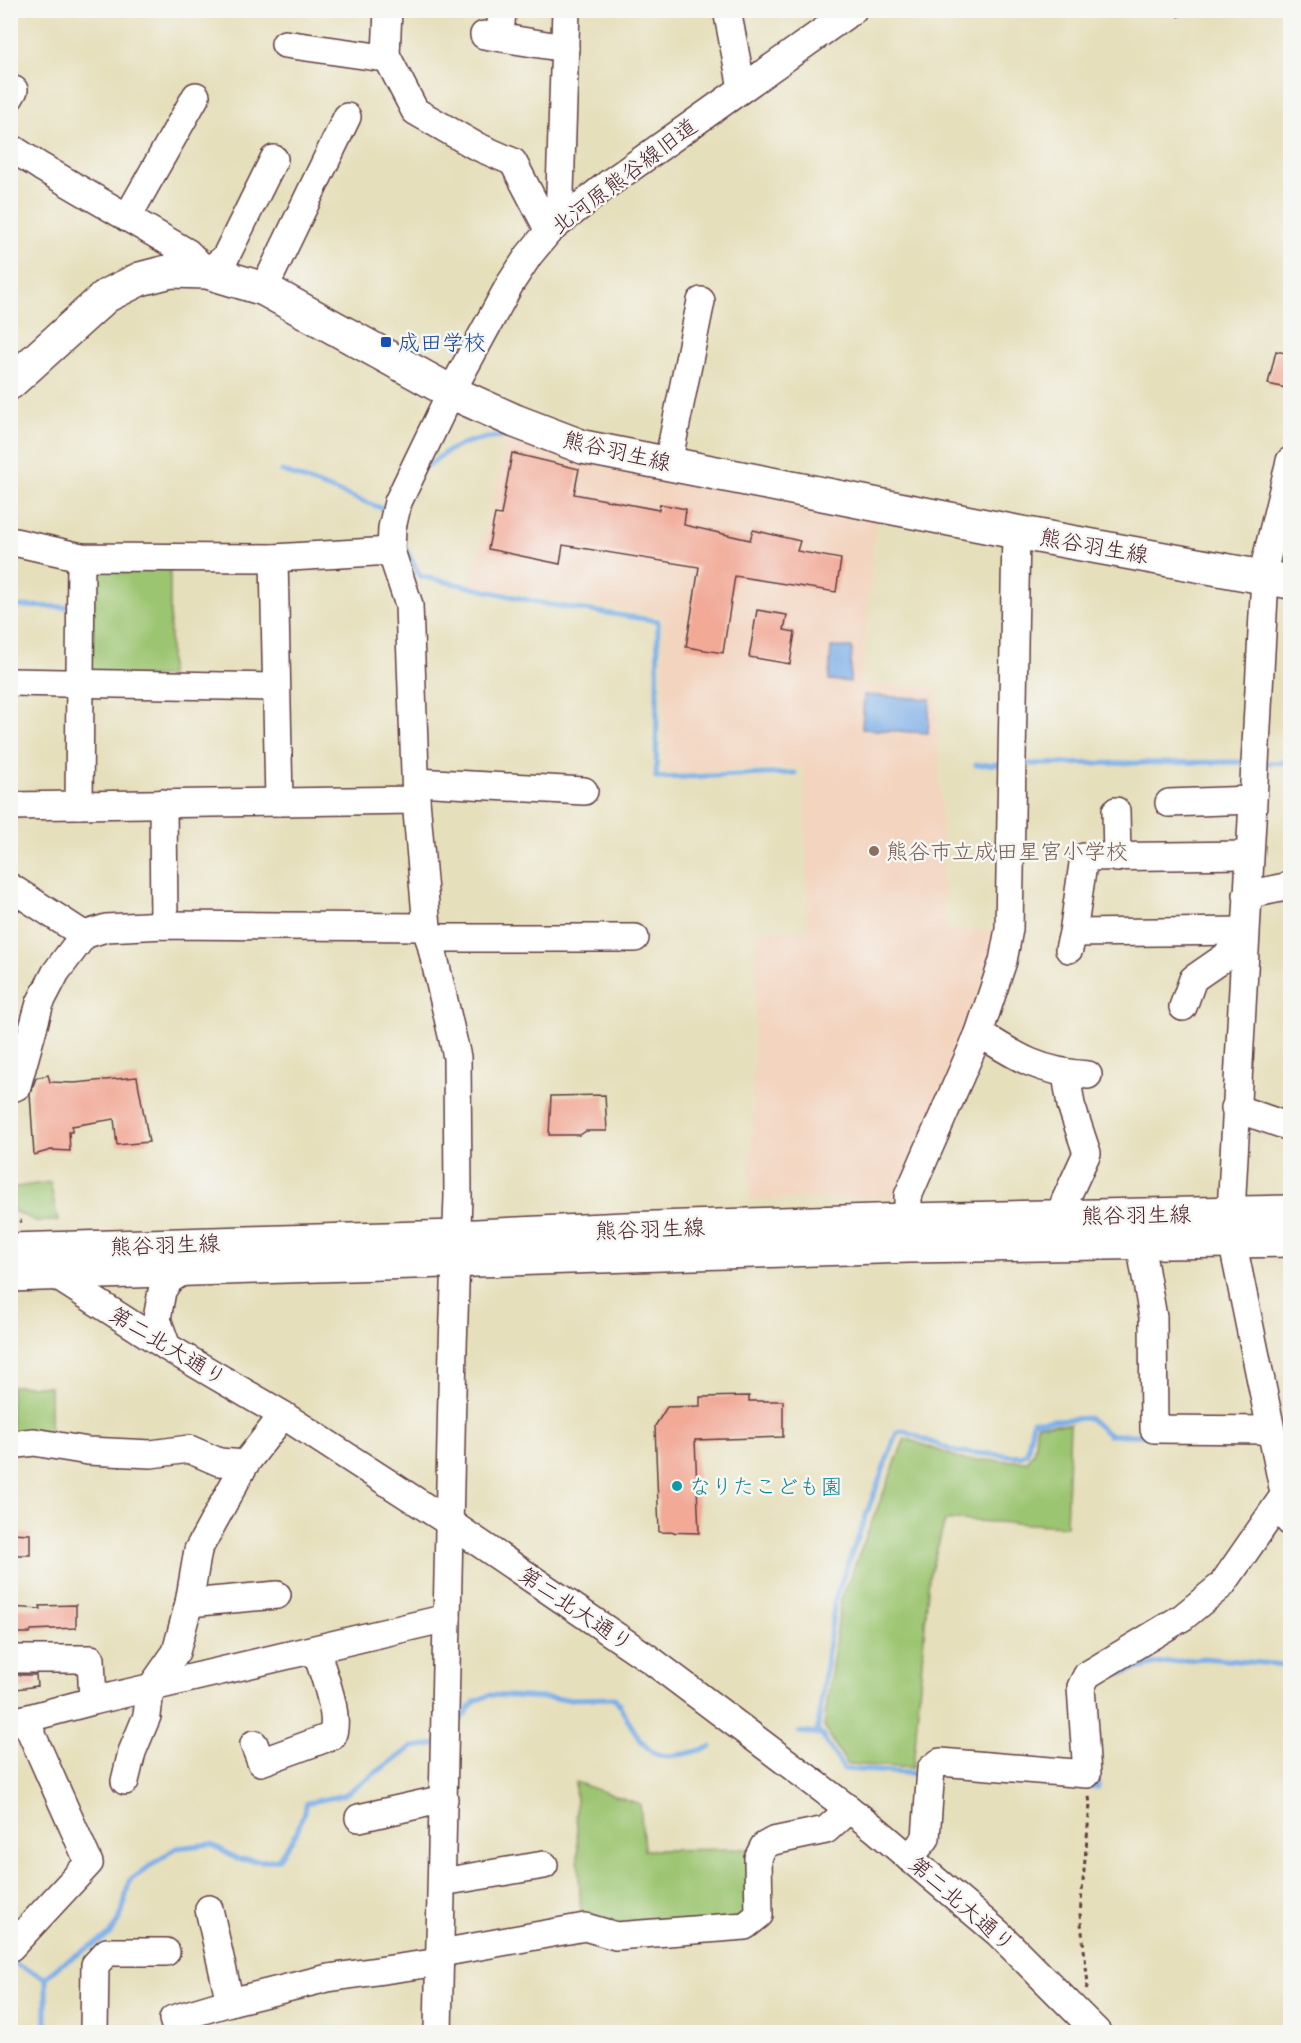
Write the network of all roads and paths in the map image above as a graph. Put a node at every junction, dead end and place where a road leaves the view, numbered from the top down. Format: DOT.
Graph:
graph roads {
  1 [pos="388,10"];
  2 [pos="502,10"];
  3 [pos="566,10"];
  4 [pos="727,10"];
  5 [pos="853,10"];
  6 [pos="1197,10"];
  7 [pos="1177,16"];
  8 [pos="285,44"];
  9 [pos="565,48"];
  10 [pos="386,55"];
  11 [pos="742,88"];
  12 [pos="196,96"];
  13 [pos="347,117"];
  14 [pos="10,147"];
  15 [pos="274,159"];
  16 [pos="127,218"];
  17 [pos="554,227"];
  18 [pos="207,272"];
  19 [pos="264,289"];
  20 [pos="701,301"];
  21 [pos="19,375"];
  22 [pos="451,392"];
  23 [pos="1290,461"];
  24 [pos="668,463"];
  25 [pos="1016,532"];
  26 [pos="10,541"];
  27 [pos="391,552"];
  28 [pos="81,557"];
  29 [pos="274,558"];
  30 [pos="1278,579"];
  31 [pos="10,682"];
  32 [pos="80,684"];
  33 [pos="275,687"];
  34 [pos="584,790"];
  35 [pos="416,791"];
  36 [pos="1252,800"];
  37 [pos="279,802"];
  38 [pos="1169,803"];
  39 [pos="163,804"];
  40 [pos="80,805"];
  41 [pos="10,806"];
  42 [pos="1116,811"];
  43 [pos="1249,855"];
  44 [pos="1117,858"];
  45 [pos="1290,886"];
  46 [pos="10,887"];
  47 [pos="1247,895"];
  48 [pos="164,925"];
  49 [pos="428,933"];
  50 [pos="84,935"];
  51 [pos="1245,937"];
  52 [pos="635,938"];
  53 [pos="1182,1007"];
  54 [pos="979,1033"];
  55 [pos="10,1089"];
  56 [pos="1235,1108"];
  57 [pos="1290,1127"];
  58 [pos="1065,1201"];
  59 [pos="1290,1212"];
  60 [pos="1231,1226"];
  61 [pos="907,1233"];
  62 [pos="1290,1240"];
  63 [pos="1140,1243"];
  64 [pos="13,1244"];
  65 [pos="456,1250"];
  66 [pos="185,1270"];
  67 [pos="53,1274"];
  68 [pos="167,1347"];
  69 [pos="283,1415"];
  70 [pos="1270,1430"];
  71 [pos="10,1445"];
  72 [pos="245,1464"];
  73 [pos="1287,1491"];
  74 [pos="1290,1522"];
  75 [pos="450,1523"];
  76 [pos="278,1595"];
  77 [pos="189,1603"];
  78 [pos="447,1618"];
  79 [pos="316,1650"];
  80 [pos="10,1659"];
  81 [pos="150,1689"];
  82 [pos="93,1701"];
  83 [pos="18,1721"];
  84 [pos="254,1744"];
  85 [pos="125,1781"];
  86 [pos="1089,1798"];
  87 [pos="444,1799"];
  88 [pos="849,1809"];
  89 [pos="359,1818"];
  90 [pos="909,1858"];
  91 [pos="544,1865"];
  92 [pos="442,1882"];
  93 [pos="209,1909"];
  94 [pos="11,1947"];
  95 [pos="166,1952"];
  96 [pos="440,1958"];
  97 [pos="230,2002"];
  98 [pos="1072,2007"];
  99 [pos="94,2032"];
  100 [pos="177,2032"];
  101 [pos="438,2032"];
  102 [pos="1097,2032"];
  1 -- 10 [label="street"];
  2 -- 9 [label="street"];
  3 -- 9 [label="street"];
  4 -- 11 [label="street"];
  5 -- 11 [label="street, 北河原熊谷線旧道"];
  6 -- 7 [label="path"];
  8 -- 10 [label="street"];
  9 -- 17 [label="street"];
  10 -- 17 [label="street"];
  11 -- 17 [label="street, 北河原熊谷線旧道"];
  12 -- 16 [label="street"];
  13 -- 19 [label="street"];
  14 -- 16 [label="street"];
  15 -- 18 [label="street"];
  16 -- 18 [label="street"];
  17 -- 22 [label="street, 北河原熊谷線旧道"];
  18 -- 19 [label="main road, 熊谷羽生線"];
  18 -- 21 [label="main road, 熊谷羽生線"];
  19 -- 22 [label="main road, 熊谷羽生線"];
  20 -- 24 [label="street"];
  22 -- 24 [label="main road, 熊谷羽生線"];
  22 -- 27 [label="street, 北河原熊谷線旧道"];
  23 -- 30 [label="street"];
  24 -- 25 [label="main road, 熊谷羽生線"];
  25 -- 30 [label="main road, 熊谷羽生線"];
  25 -- 54 [label="street"];
  26 -- 28 [label="street"];
  27 -- 29 [label="street"];
  27 -- 35 [label="street"];
  28 -- 29 [label="street"];
  28 -- 32 [label="street"];
  29 -- 33 [label="street"];
  30 -- 36 [label="street"];
  31 -- 32 [label="street"];
  32 -- 33 [label="street"];
  32 -- 40 [label="street"];
  33 -- 37 [label="street"];
  34 -- 35 [label="street"];
  35 -- 37 [label="street"];
  35 -- 49 [label="street"];
  36 -- 38 [label="street"];
  36 -- 43 [label="street"];
  37 -- 39 [label="street"];
  39 -- 40 [label="street"];
  39 -- 48 [label="street"];
  40 -- 41 [label="street"];
  42 -- 44 [label="street"];
  43 -- 44 [label="street"];
  43 -- 47 [label="street"];
  44 -- 51 [label="street"];
  45 -- 47 [label="street"];
  46 -- 50 [label="street"];
  47 -- 51 [label="street"];
  48 -- 49 [label="street"];
  48 -- 50 [label="street"];
  49 -- 52 [label="street"];
  49 -- 65 [label="street"];
  50 -- 55 [label="street"];
  51 -- 53 [label="street"];
  51 -- 56 [label="street"];
  54 -- 58 [label="street"];
  54 -- 61 [label="street"];
  56 -- 57 [label="street"];
  56 -- 60 [label="street"];
  59 -- 60 [label="main road, 熊谷羽生線"];
  60 -- 61 [label="main road, 熊谷羽生線"];
  60 -- 62 [label="main road, 熊谷羽生線"];
  60 -- 63 [label="main road, 熊谷羽生線"];
  60 -- 70 [label="street"];
  61 -- 63 [label="main road, 熊谷羽生線"];
  61 -- 65 [label="main road, 熊谷羽生線"];
  63 -- 70 [label="street"];
  64 -- 65 [label="main road, 熊谷羽生線"];
  64 -- 67 [label="main road, 熊谷羽生線"];
  65 -- 66 [label="main road, 熊谷羽生線"];
  65 -- 75 [label="street"];
  66 -- 67 [label="main road, 熊谷羽生線"];
  66 -- 68 [label="street"];
  67 -- 68 [label="street, 第二北大通り"];
  68 -- 69 [label="street, 第二北大通り"];
  69 -- 72 [label="street"];
  69 -- 75 [label="street, 第二北大通り"];
  70 -- 73 [label="street"];
  71 -- 72 [label="street"];
  72 -- 77 [label="street"];
  73 -- 74 [label="street"];
  73 -- 90 [label="street"];
  75 -- 78 [label="street"];
  75 -- 88 [label="street, 第二北大通り"];
  76 -- 77 [label="street"];
  77 -- 81 [label="street"];
  78 -- 79 [label="street"];
  78 -- 87 [label="street"];
  79 -- 81 [label="street"];
  79 -- 84 [label="street"];
  80 -- 82 [label="street"];
  81 -- 82 [label="street"];
  81 -- 85 [label="street"];
  82 -- 83 [label="street"];
  83 -- 94 [label="street"];
  86 -- 98 [label="path"];
  87 -- 89 [label="street"];
  87 -- 92 [label="street"];
  88 -- 90 [label="street, 第二北大通り"];
  88 -- 96 [label="street"];
  90 -- 98 [label="street, 第二北大通り"];
  91 -- 92 [label="street"];
  92 -- 96 [label="street"];
  93 -- 97 [label="street"];
  95 -- 99 [label="street"];
  96 -- 97 [label="street"];
  96 -- 101 [label="street"];
  97 -- 100 [label="street"];
  98 -- 102 [label="street, 第二北大通り"];
}
